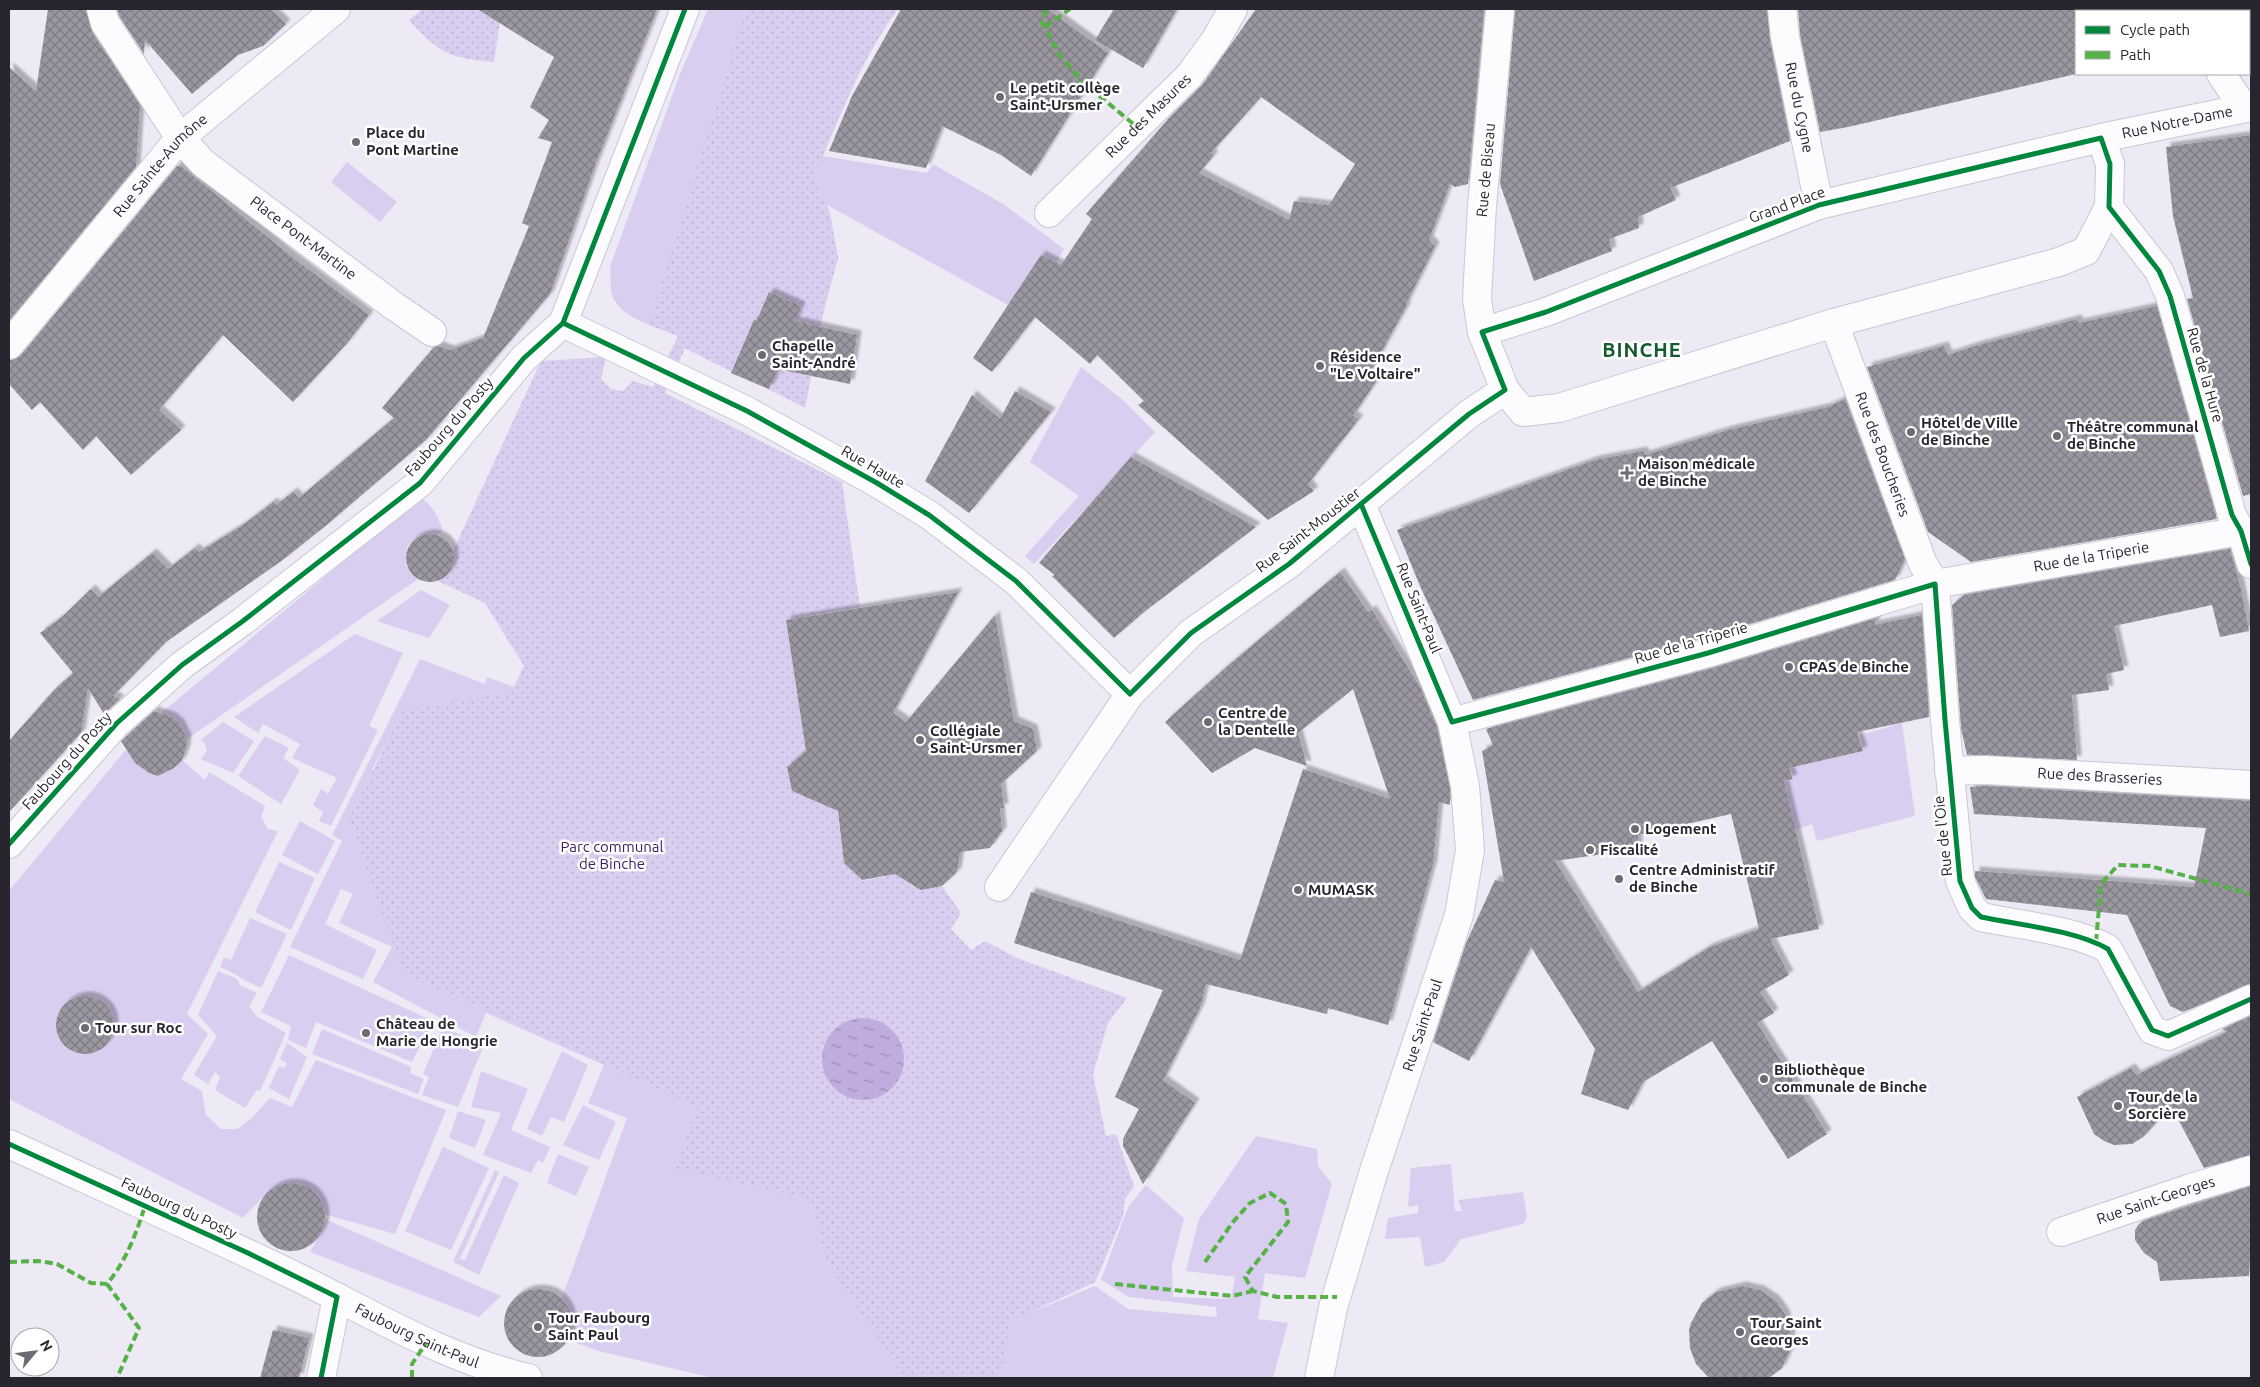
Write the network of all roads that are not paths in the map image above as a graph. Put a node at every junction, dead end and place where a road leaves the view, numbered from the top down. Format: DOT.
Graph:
graph roads {
  1 [pos="101,9"];
  2 [pos="336,9"];
  3 [pos="685,9"];
  4 [pos="1233,9"];
  5 [pos="1500,9"];
  6 [pos="1782,9"];
  7 [pos="2222,75"];
  8 [pos="2248,107"];
  9 [pos="180,138"];
  10 [pos="2101,138"];
  11 [pos="1819,205"];
  12 [pos="2109,207"];
  13 [pos="1049,213"];
  14 [pos="563,323"];
  15 [pos="1834,323"];
  16 [pos="432,332"];
  17 [pos="1482,332"];
  18 [pos="9,345"];
  19 [pos="1505,390"];
  20 [pos="1362,504"];
  21 [pos="2241,531"];
  22 [pos="2251,564"];
  23 [pos="1935,584"];
  24 [pos="1130,694"];
  25 [pos="1452,722"];
  26 [pos="1949,771"];
  27 [pos="2251,785"];
  28 [pos="9,844"];
  29 [pos="999,887"];
  30 [pos="2251,999"];
  31 [pos="9,1144"];
  32 [pos="2251,1170"];
  33 [pos="2061,1232"];
  34 [pos="337,1297"];
  35 [pos="321,1378"];
  36 [pos="528,1378"];
  37 [pos="1319,1378"];
  1 -- 9 [label="street, Place Pont-Martine"];
  2 -- 9 [label="street, Rue Sainte-Aumône"];
  3 -- 14 [label="street, Faubourg du Posty"];
  4 -- 13 [label="street, Rue des Masures"];
  5 -- 17 [label="street, Rue de Biseau"];
  6 -- 11 [label="street, Rue du Cygne"];
  7 -- 8 [label="street"];
  8 -- 10 [label="street, Rue Notre-Dame"];
  9 -- 16 [label="street, Place Pont-Martine"];
  9 -- 18 [label="street, Rue Sainte-Aumône"];
  10 -- 11 [label="street, Grand Place"];
  10 -- 12 [label="street"];
  11 -- 17 [label="street, Grand Place"];
  12 -- 15 [label="street"];
  12 -- 21 [label="street, Rue de la Hure"];
  14 -- 24 [label="street, Rue Haute"];
  14 -- 28 [label="street, Faubourg du Posty"];
  15 -- 19 [label="street"];
  15 -- 23 [label="street, Rue des Boucheries"];
  17 -- 19 [label="street"];
  19 -- 20 [label="street, Rue Saint-Moustier"];
  20 -- 24 [label="street, Rue Saint-Moustier"];
  20 -- 25 [label="street, Rue Saint-Paul"];
  21 -- 22 [label="street, Rue de la Hure"];
  21 -- 23 [label="street, Rue de la Triperie"];
  23 -- 25 [label="street, Rue de la Triperie"];
  23 -- 26 [label="street, Rue de l'Oie"];
  24 -- 29 [label="street, Rue Saint-Moustier"];
  25 -- 37 [label="street, Rue Saint-Paul"];
  26 -- 27 [label="street, Rue des Brasseries"];
  26 -- 30 [label="street, Rue de l'Oie"];
  31 -- 34 [label="street, Faubourg du Posty"];
  32 -- 33 [label="street, Rue Saint-Georges"];
  34 -- 35 [label="street"];
  34 -- 36 [label="street, Faubourg Saint-Paul"];
}
